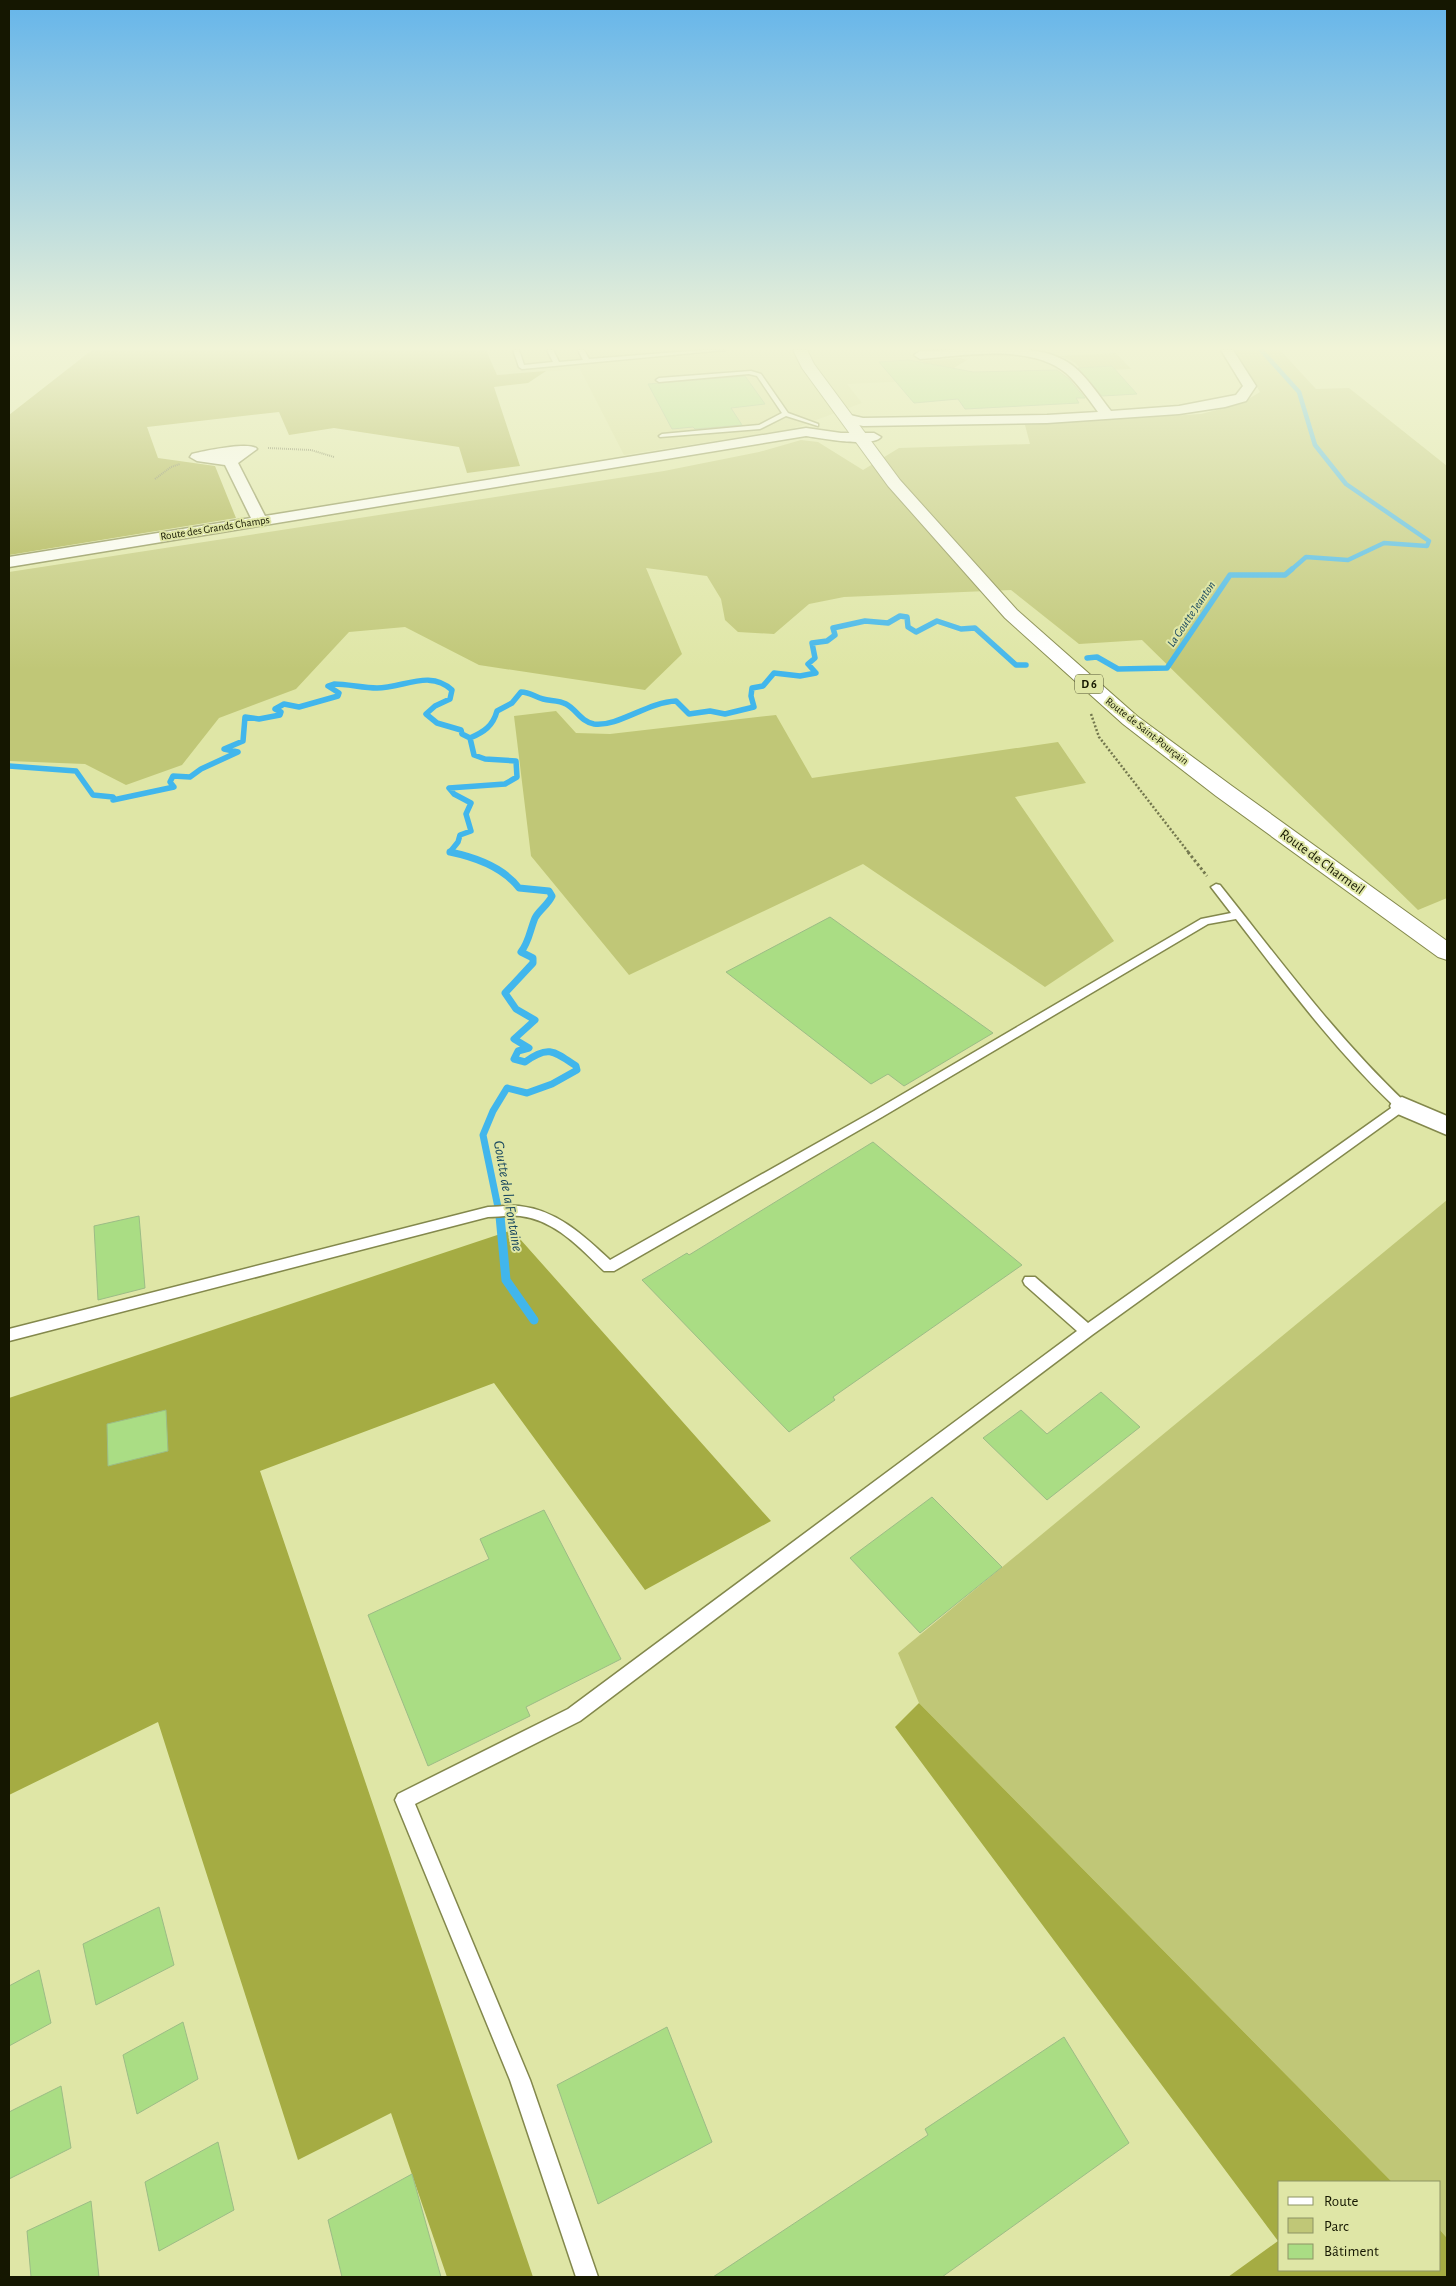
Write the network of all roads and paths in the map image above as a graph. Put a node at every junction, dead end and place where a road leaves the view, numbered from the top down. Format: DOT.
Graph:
graph roads {
  1 [pos="197,457"];
  2 [pos="228,457"];
  3 [pos="624,457"];
  4 [pos="880,457"];
  5 [pos="155,479"];
  6 [pos="260,520"];
  7 [pos="9,562"];
  8 [pos="1092,711"];
  9 [pos="1224,790"];
  10 [pos="1216,887"];
  11 [pos="1238,915"];
  12 [pos="1447,953"];
  13 [pos="1402,1106"];
  14 [pos="1447,1126"];
  15 [pos="1030,1281"];
  16 [pos="1086,1331"];
  17 [pos="9,1335"];
  18 [pos="587,2277"];
  1 -- 2 [label="street"];
  1 -- 5 [label="path"];
  2 -- 6 [label="street"];
  3 -- 6 [label="street, Route des Grands Champs"];
  4 -- 9 [label="main road, Route de Saint-Pourçain / D 6"];
  6 -- 7 [label="street, Route des Grands Champs"];
  8 -- 10 [label="path"];
  9 -- 12 [label="main road, Route de Charmeil / D 6"];
  10 -- 11 [label="lane"];
  11 -- 13 [label="lane"];
  11 -- 17 [label="lane"];
  13 -- 14 [label="street"];
  13 -- 16 [label="lane"];
  15 -- 16 [label="lane"];
  16 -- 18 [label="lane"];
}
